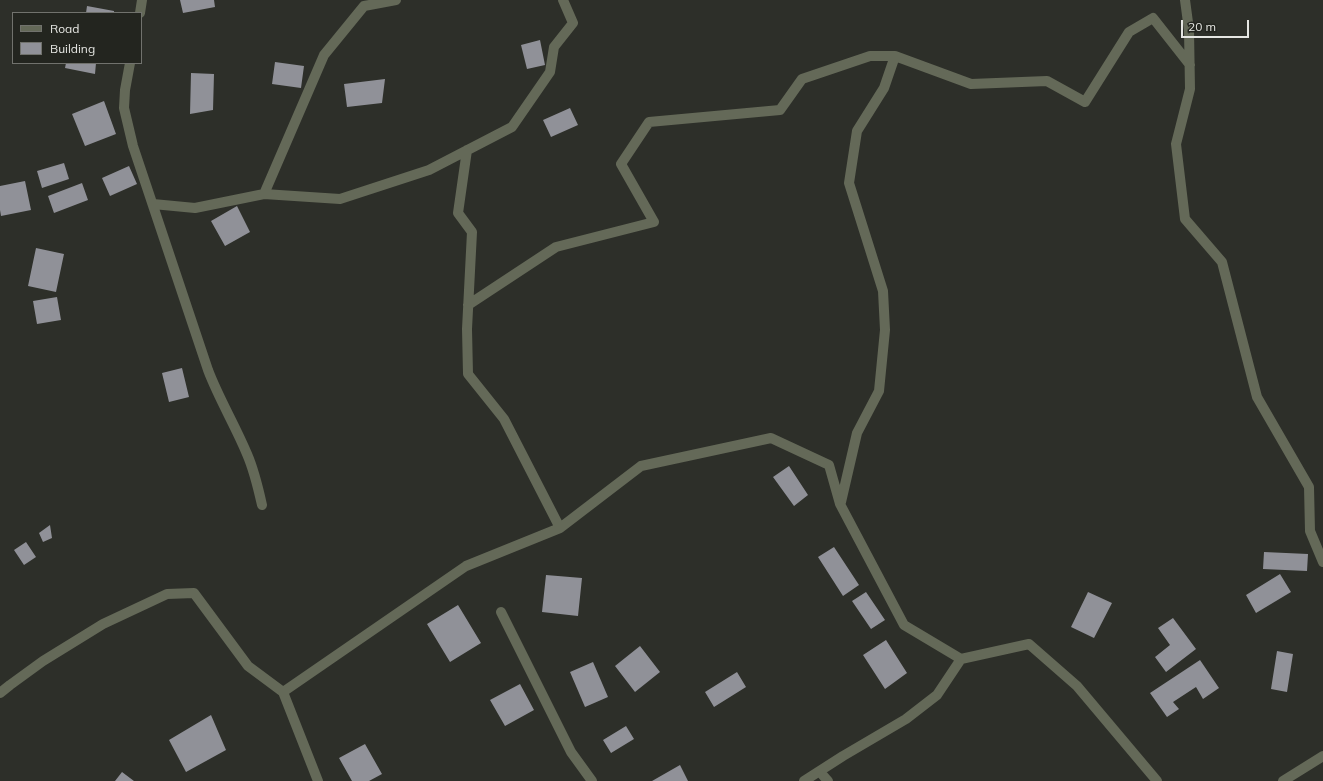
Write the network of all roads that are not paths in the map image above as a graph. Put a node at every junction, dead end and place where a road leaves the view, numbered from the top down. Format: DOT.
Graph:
graph roads {
  1 [pos="142,0"];
  2 [pos="396,0"];
  3 [pos="563,0"];
  4 [pos="1185,0"];
  5 [pos="140,12"];
  6 [pos="895,56"];
  7 [pos="130,64"];
  8 [pos="1190,66"];
  9 [pos="467,150"];
  10 [pos="264,194"];
  11 [pos="153,204"];
  12 [pos="468,305"];
  13 [pos="840,504"];
  14 [pos="262,505"];
  15 [pos="560,528"];
  16 [pos="1323,562"];
  17 [pos="501,612"];
  18 [pos="961,659"];
  19 [pos="283,692"];
  20 [pos="0,693"];
  21 [pos="1323,756"];
  22 [pos="820,772"];
  23 [pos="318,781"];
  24 [pos="592,781"];
  25 [pos="804,781"];
  26 [pos="828,781"];
  27 [pos="1157,781"];
  28 [pos="1283,781"];
  1 -- 5 [label="street"];
  2 -- 10 [label="street"];
  3 -- 9 [label="street"];
  4 -- 8 [label="street"];
  6 -- 8 [label="street"];
  6 -- 12 [label="street"];
  6 -- 13 [label="street"];
  7 -- 11 [label="street"];
  8 -- 16 [label="street"];
  9 -- 10 [label="street"];
  9 -- 12 [label="street"];
  10 -- 11 [label="street"];
  11 -- 14 [label="street"];
  12 -- 15 [label="street"];
  13 -- 15 [label="street"];
  13 -- 18 [label="street"];
  15 -- 19 [label="street"];
  17 -- 24 [label="street"];
  18 -- 22 [label="street"];
  18 -- 27 [label="street"];
  19 -- 20 [label="street"];
  19 -- 23 [label="street"];
  21 -- 28 [label="street"];
  22 -- 25 [label="street"];
  22 -- 26 [label="street"];
}
